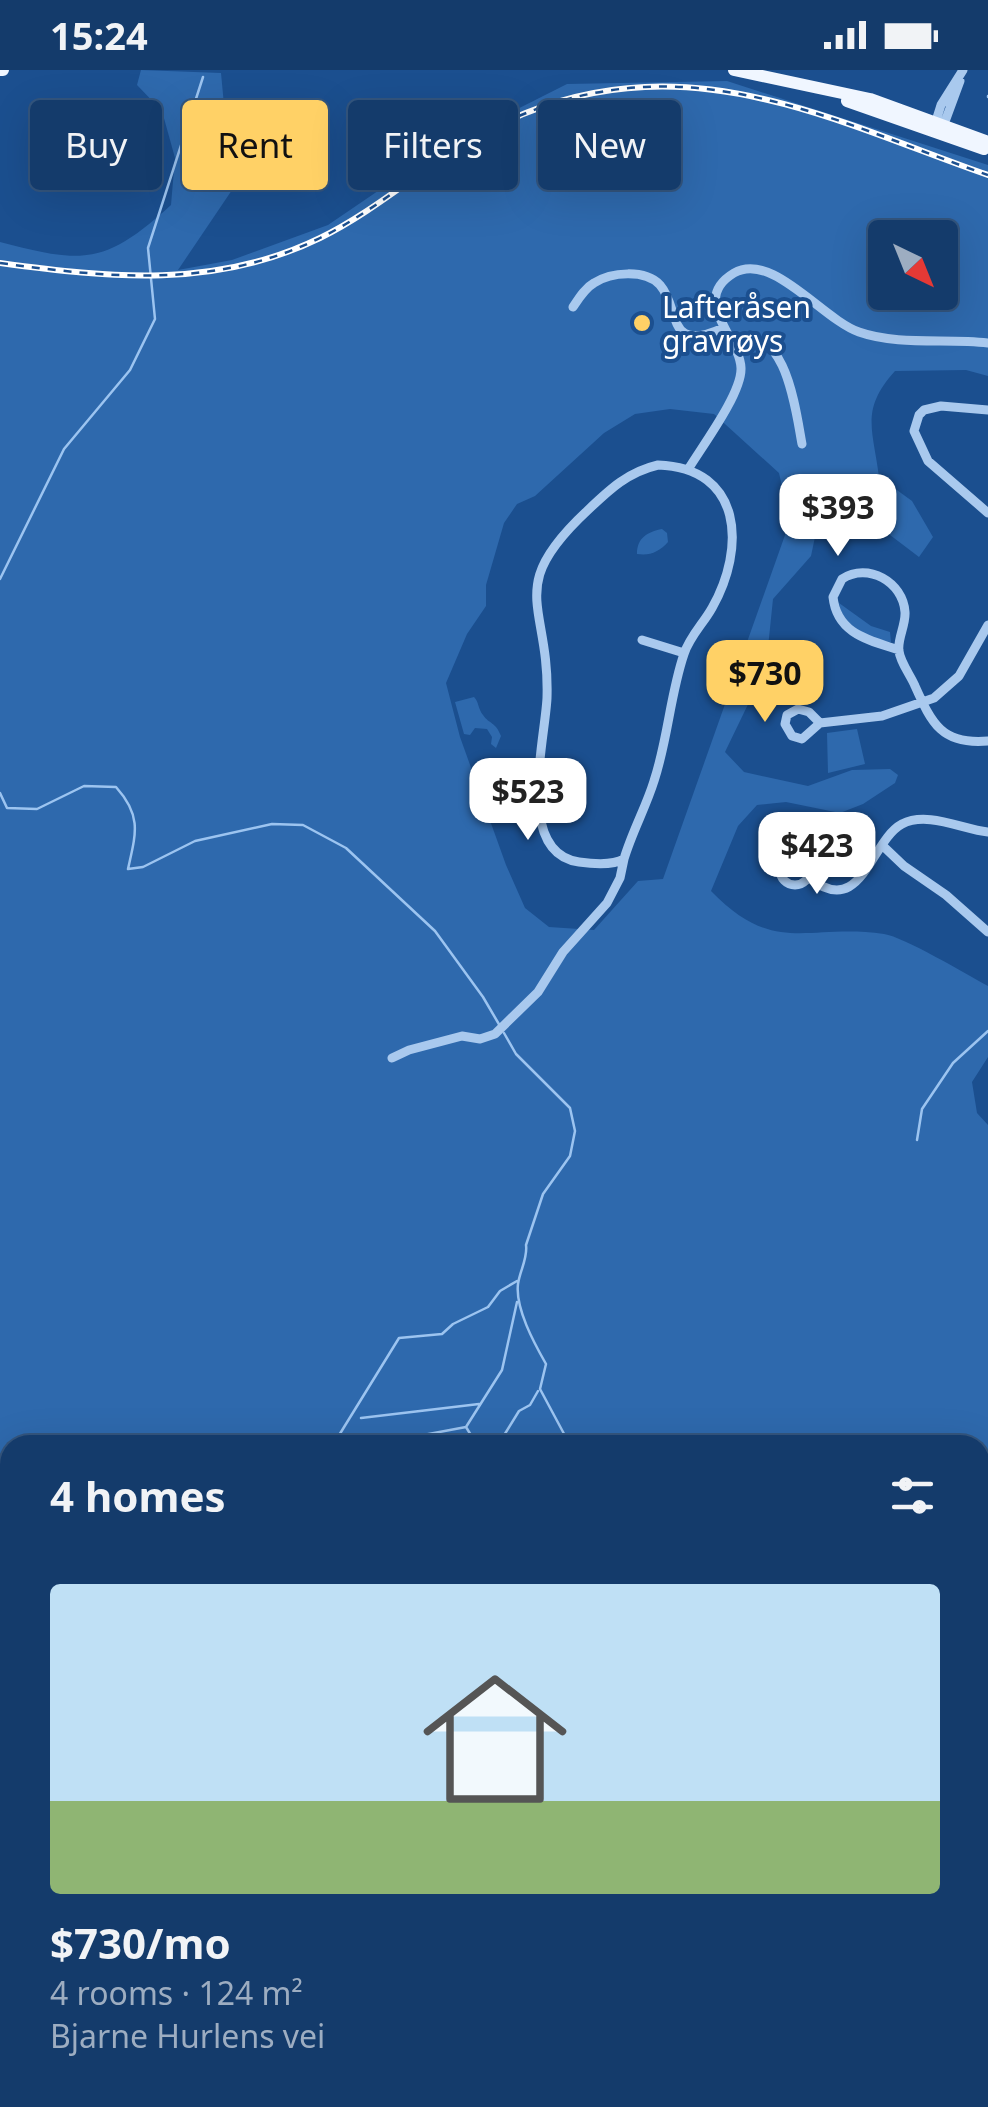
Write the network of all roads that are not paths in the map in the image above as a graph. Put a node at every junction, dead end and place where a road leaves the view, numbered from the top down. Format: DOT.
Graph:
graph roads {
  1 [pos="734,70"];
  2 [pos="963,70"];
  3 [pos="939,126"];
  4 [pos="988,142"];
  5 [pos="988,150"];
  6 [pos="573,306"];
  7 [pos="723,328"];
  8 [pos="988,342"];
  9 [pos="734,345"];
  10 [pos="988,410"];
  11 [pos="802,444"];
  12 [pos="689,468"];
  13 [pos="988,513"];
  14 [pos="988,625"];
  15 [pos="642,640"];
  16 [pos="899,650"];
  17 [pos="684,653"];
  18 [pos="923,703"];
  19 [pos="820,723"];
  20 [pos="988,742"];
  21 [pos="988,832"];
  22 [pos="883,846"];
  23 [pos="624,859"];
  24 [pos="808,878"];
  25 [pos="988,932"];
  26 [pos="392,1058"];
  1 -- 3 [label="main road"];
  2 -- 3 [label="street"];
  3 -- 4 [label="main road"];
  3 -- 5 [label="main road"];
  6 -- 7 [label="street"];
  7 -- 8 [label="street"];
  7 -- 9 [label="street"];
  9 -- 11 [label="street"];
  9 -- 12 [label="street"];
  10 -- 13 [label="street"];
  12 -- 17 [label="street"];
  12 -- 23 [label="street"];
  14 -- 18 [label="street"];
  15 -- 17 [label="street"];
  16 -- 16 [label="street"];
  16 -- 18 [label="street"];
  17 -- 23 [label="street"];
  18 -- 19 [label="street"];
  18 -- 20 [label="street"];
  21 -- 22 [label="street"];
  22 -- 24 [label="street"];
  22 -- 25 [label="street"];
  23 -- 26 [label="street"];
}
